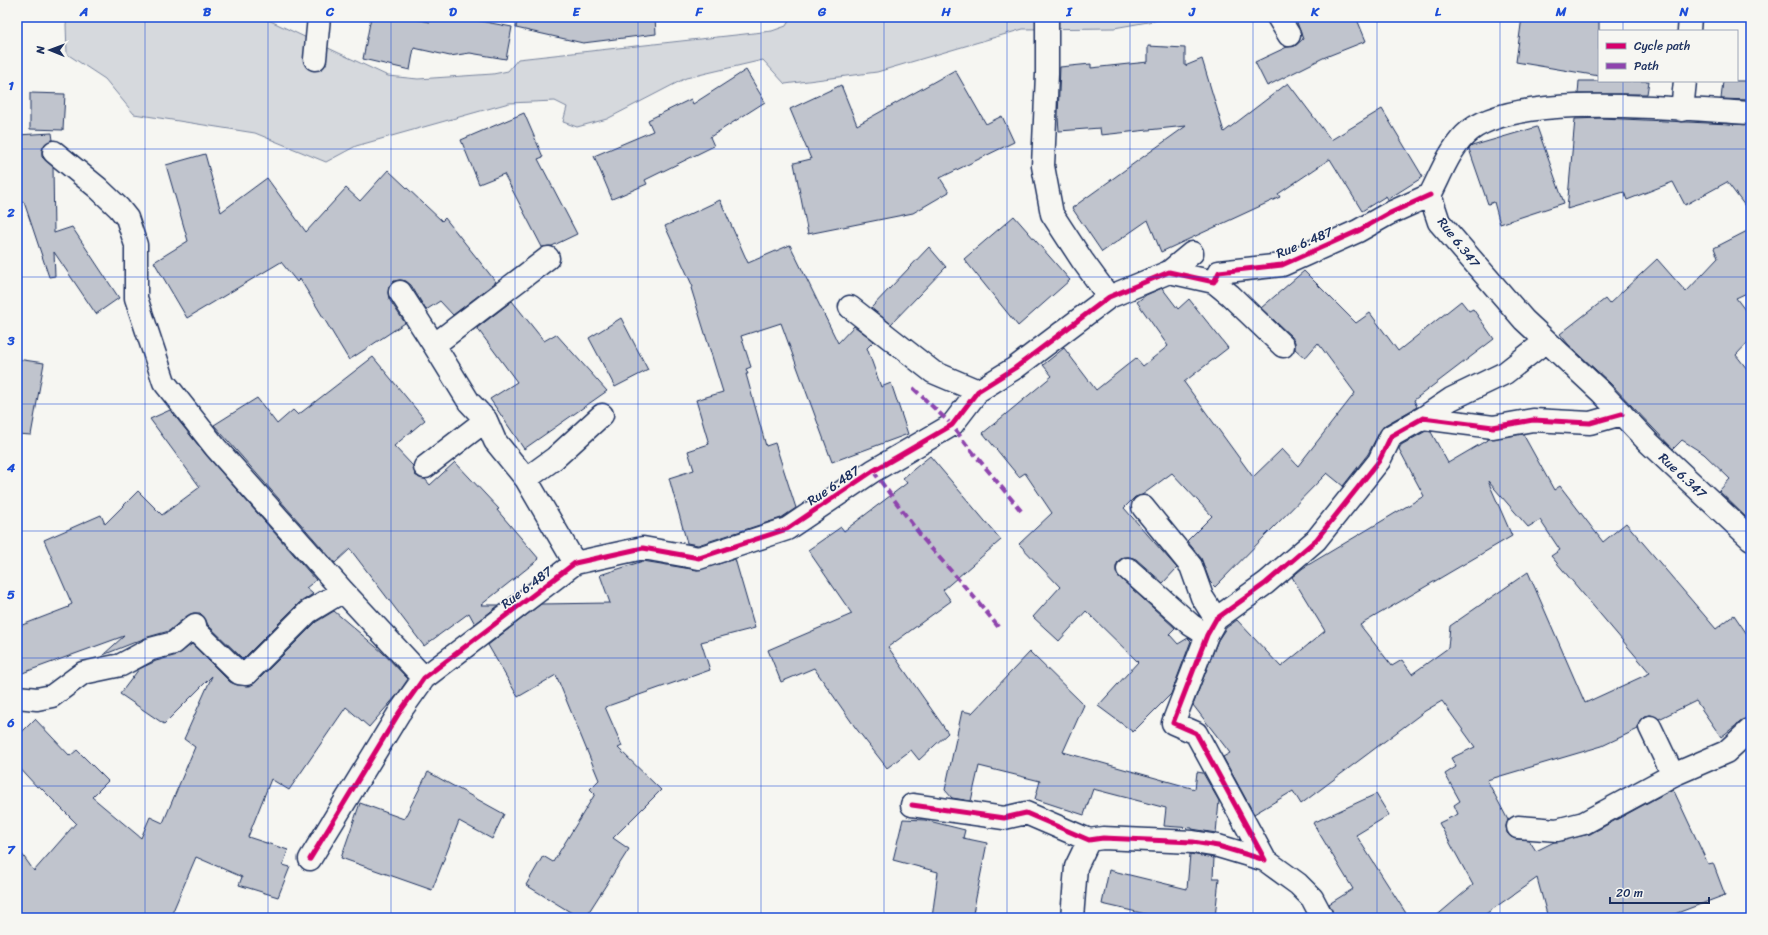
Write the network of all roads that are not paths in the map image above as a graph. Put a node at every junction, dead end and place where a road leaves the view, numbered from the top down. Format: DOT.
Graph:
graph roads {
  1 [pos="319,17"];
  2 [pos="1047,17"];
  3 [pos="1690,17"];
  4 [pos="1689,30"];
  5 [pos="315,59"];
  6 [pos="1685,82"];
  7 [pos="1682,110"];
  8 [pos="1751,113"];
  9 [pos="54,152"];
  10 [pos="1430,195"];
  11 [pos="1192,253"];
  12 [pos="548,258"];
  13 [pos="1168,272"];
  14 [pos="1214,282"];
  15 [pos="400,292"];
  16 [pos="1109,297"];
  17 [pos="850,307"];
  18 [pos="1546,341"];
  19 [pos="434,345"];
  20 [pos="1283,346"];
  21 [pos="978,391"];
  22 [pos="1622,414"];
  23 [pos="602,415"];
  24 [pos="1423,418"];
  25 [pos="486,420"];
  26 [pos="426,467"];
  27 [pos="526,479"];
  28 [pos="1143,507"];
  29 [pos="1751,539"];
  30 [pos="575,563"];
  31 [pos="1128,569"];
  32 [pos="343,591"];
  33 [pos="1212,627"];
  34 [pos="424,678"];
  35 [pos="17,697"];
  36 [pos="1650,727"];
  37 [pos="1751,729"];
  38 [pos="1673,775"];
  39 [pos="912,805"];
  40 [pos="1518,827"];
  41 [pos="1089,840"];
  42 [pos="310,859"];
  43 [pos="1265,860"];
  44 [pos="1321,915"];
  45 [pos="1072,918"];
  1 -- 5 [label="street"];
  2 -- 16 [label="street"];
  3 -- 4 [label="street"];
  6 -- 7 [label="street"];
  7 -- 8 [label="street"];
  7 -- 10 [label="street"];
  9 -- 32 [label="street"];
  10 -- 14 [label="street, Rue 6.487"];
  10 -- 18 [label="street, Rue 6.347"];
  11 -- 13 [label="street, Rue 6.487"];
  12 -- 19 [label="street"];
  13 -- 14 [label="street"];
  13 -- 16 [label="street, Rue 6.487"];
  14 -- 20 [label="street"];
  15 -- 19 [label="street"];
  16 -- 21 [label="street, Rue 6.487"];
  17 -- 21 [label="street"];
  18 -- 22 [label="street, Rue 6.347"];
  18 -- 24 [label="street"];
  19 -- 25 [label="street"];
  21 -- 30 [label="street, Rue 6.487"];
  22 -- 24 [label="street"];
  22 -- 29 [label="street, Rue 6.347"];
  23 -- 27 [label="street"];
  24 -- 33 [label="street"];
  25 -- 26 [label="street"];
  25 -- 27 [label="street"];
  27 -- 30 [label="street"];
  28 -- 33 [label="street"];
  30 -- 34 [label="street, Rue 6.487"];
  31 -- 33 [label="street"];
  32 -- 34 [label="street"];
  32 -- 35 [label="street"];
  33 -- 43 [label="street"];
  34 -- 42 [label="street, Rue 6.487"];
  36 -- 38 [label="street"];
  37 -- 38 [label="street"];
  38 -- 40 [label="street"];
  39 -- 41 [label="street"];
  41 -- 43 [label="street"];
  41 -- 45 [label="street"];
  43 -- 44 [label="street"];
}
